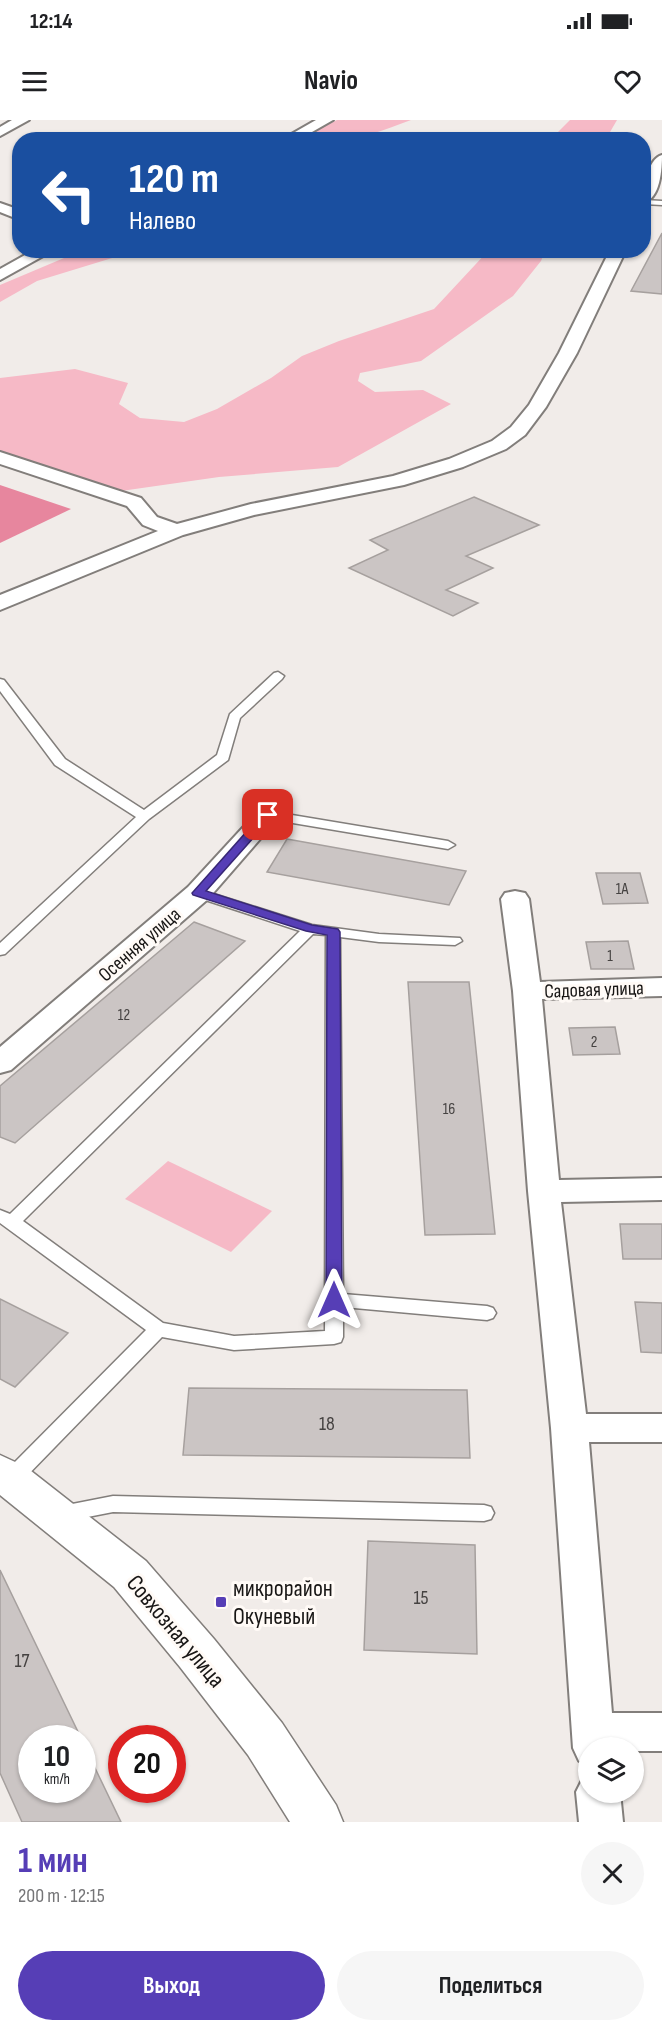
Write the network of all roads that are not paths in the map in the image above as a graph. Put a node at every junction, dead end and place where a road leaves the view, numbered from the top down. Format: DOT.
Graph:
graph roads {
  1 [pos="22,120"];
  2 [pos="326,120"];
  3 [pos="0,132"];
  4 [pos="303,132"];
  5 [pos="662,159"];
  6 [pos="651,184"];
  7 [pos="32,258"];
  8 [pos="614,258"];
  9 [pos="0,275"];
  10 [pos="0,458"];
  11 [pos="176,531"];
  12 [pos="1,605"];
  13 [pos="278,676"];
  14 [pos="0,683"];
  15 [pos="268,815"];
  16 [pos="144,816"];
  17 [pos="448,846"];
  18 [pos="198,893"];
  19 [pos="515,899"];
  20 [pos="310,929"];
  21 [pos="333,932"];
  22 [pos="455,941"];
  23 [pos="0,951"];
  24 [pos="662,987"];
  25 [pos="527,991"];
  26 [pos="0,1063"];
  27 [pos="662,1189"];
  28 [pos="543,1191"];
  29 [pos="6,1219"];
  30 [pos="334,1300"];
  31 [pos="487,1313"];
  32 [pos="158,1329"];
  33 [pos="569,1428"];
  34 [pos="662,1428"];
  35 [pos="6,1476"];
  36 [pos="484,1513"];
  37 [pos="58,1515"];
  38 [pos="662,1732"];
  39 [pos="594,1737"];
  40 [pos="620,1737"];
  41 [pos="599,1803"];
  42 [pos="318,1822"];
  43 [pos="601,1822"];
  1 -- 3 [label="street"];
  2 -- 4 [label="street"];
  5 -- 6 [label="street"];
  7 -- 9 [label="street"];
  8 -- 11 [label="street"];
  10 -- 11 [label="street"];
  11 -- 12 [label="street"];
  13 -- 16 [label="lane"];
  14 -- 16 [label="lane"];
  15 -- 17 [label="lane"];
  15 -- 18 [label="street, Осенняя улица"];
  16 -- 23 [label="lane"];
  18 -- 20 [label="lane"];
  18 -- 26 [label="street, Осенняя улица"];
  19 -- 25 [label="street"];
  20 -- 21 [label="lane"];
  20 -- 29 [label="lane"];
  21 -- 22 [label="lane"];
  21 -- 30 [label="lane"];
  24 -- 25 [label="street, Садовая улица"];
  25 -- 28 [label="street"];
  27 -- 28 [label="street"];
  28 -- 33 [label="street"];
  29 -- 32 [label="lane"];
  30 -- 31 [label="lane"];
  30 -- 32 [label="lane"];
  32 -- 35 [label="lane"];
  33 -- 34 [label="street"];
  33 -- 39 [label="street"];
  35 -- 37 [label="main road, Совхозная улица"];
  36 -- 37 [label="lane"];
  37 -- 42 [label="main road, Совхозная улица"];
  38 -- 40 [label="street"];
  41 -- 43 [label="street"];
}
